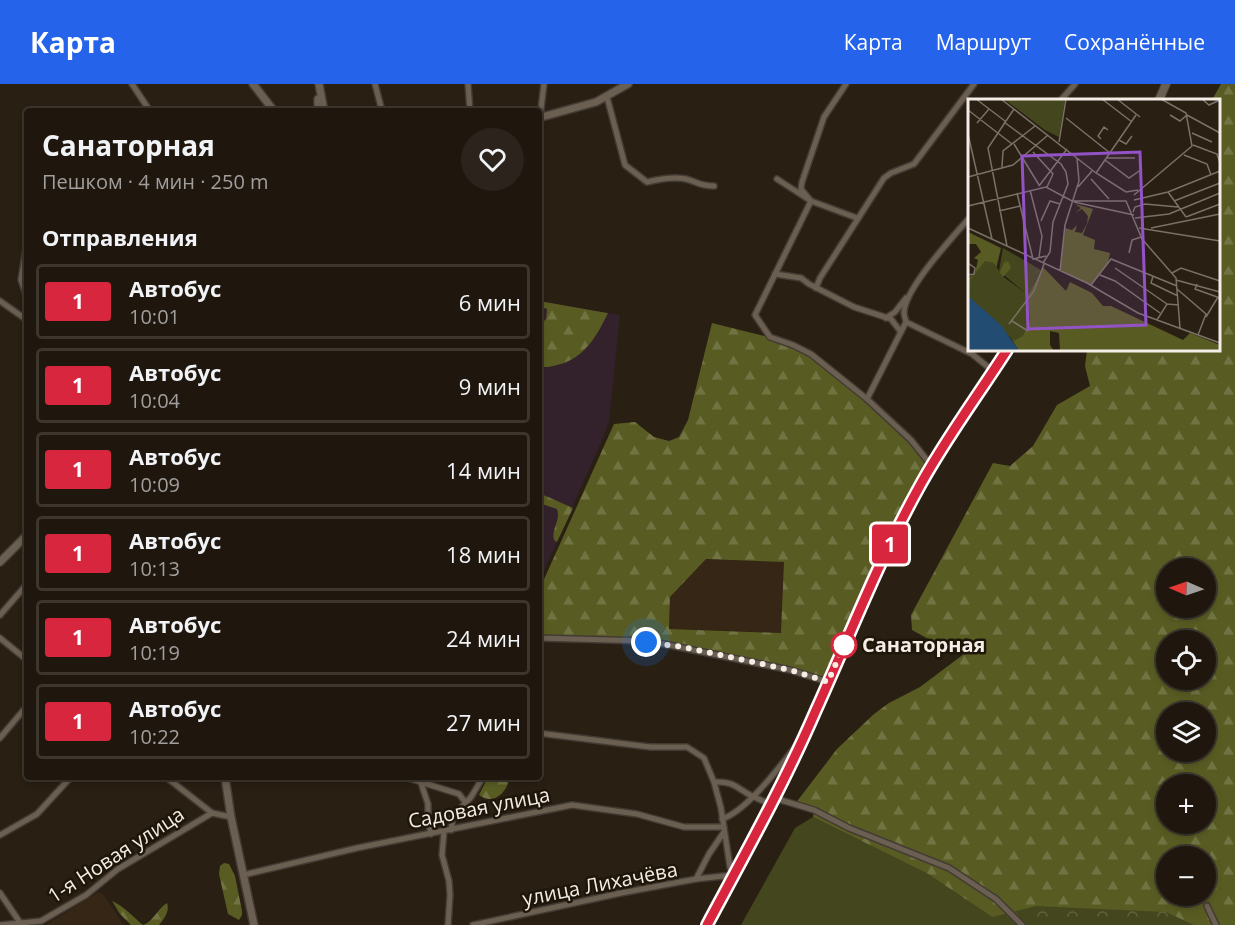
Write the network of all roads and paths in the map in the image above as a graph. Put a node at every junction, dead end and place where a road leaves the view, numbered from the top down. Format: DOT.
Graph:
graph roads {
  1 [pos="132,84"];
  2 [pos="253,84"];
  3 [pos="319,84"];
  4 [pos="375,84"];
  5 [pos="468,84"];
  6 [pos="544,84"];
  7 [pos="628,84"];
  8 [pos="846,84"];
  9 [pos="974,84"];
  10 [pos="1075,84"];
  11 [pos="1166,84"];
  12 [pos="607,97"];
  13 [pos="1062,99"];
  14 [pos="1159,99"];
  15 [pos="148,108"];
  16 [pos="271,108"];
  17 [pos="318,108"];
  18 [pos="323,108"];
  19 [pos="381,108"];
  20 [pos="470,108"];
  21 [pos="540,108"];
  22 [pos="542,117"];
  23 [pos="777,179"];
  24 [pos="714,186"];
  25 [pos="811,201"];
  26 [pos="857,218"];
  27 [pos="968,218"];
  28 [pos="24,262"];
  29 [pos="775,274"];
  30 [pos="24,288"];
  31 [pos="816,288"];
  32 [pos="909,295"];
  33 [pos="0,301"];
  34 [pos="24,318"];
  35 [pos="886,318"];
  36 [pos="906,322"];
  37 [pos="902,332"];
  38 [pos="1006,351"];
  39 [pos="993,370"];
  40 [pos="867,399"];
  41 [pos="931,465"];
  42 [pos="24,538"];
  43 [pos="0,562"];
  44 [pos="24,587"];
  45 [pos="0,615"];
  46 [pos="0,638"];
  47 [pos="542,638"];
  48 [pos="24,658"];
  49 [pos="828,682"];
  50 [pos="24,710"];
  51 [pos="542,734"];
  52 [pos="804,737"];
  53 [pos="0,738"];
  54 [pos="68,780"];
  55 [pos="170,780"];
  56 [pos="225,780"];
  57 [pos="413,780"];
  58 [pos="481,780"];
  59 [pos="714,782"];
  60 [pos="421,783"];
  61 [pos="752,797"];
  62 [pos="773,801"];
  63 [pos="466,803"];
  64 [pos="212,813"];
  65 [pos="231,818"];
  66 [pos="722,819"];
  67 [pos="451,830"];
  68 [pos="724,830"];
  69 [pos="444,831"];
  70 [pos="431,834"];
  71 [pos="0,835"];
  72 [pos="243,875"];
  73 [pos="733,875"];
  74 [pos="696,879"];
  75 [pos="0,893"];
  76 [pos="1207,906"];
  77 [pos="0,925"];
  78 [pos="21,925"];
  79 [pos="254,925"];
  80 [pos="448,925"];
  81 [pos="472,925"];
  82 [pos="707,925"];
  83 [pos="1022,925"];
  84 [pos="1216,925"];
  1 -- 15 [label="street"];
  2 -- 16 [label="street"];
  3 -- 17 [label="street"];
  3 -- 18 [label="street"];
  4 -- 19 [label="street"];
  5 -- 20 [label="street"];
  6 -- 21 [label="street"];
  7 -- 12 [label="street"];
  8 -- 25 [label="street"];
  9 -- 26 [label="street"];
  10 -- 13 [label="street"];
  11 -- 14 [label="main road"];
  12 -- 22 [label="street"];
  12 -- 24 [label="street"];
  23 -- 25 [label="street"];
  25 -- 26 [label="street"];
  25 -- 29 [label="street"];
  26 -- 31 [label="street"];
  27 -- 32 [label="street"];
  28 -- 30 [label="street"];
  29 -- 31 [label="street"];
  29 -- 40 [label="street"];
  31 -- 35 [label="street"];
  32 -- 35 [label="street"];
  32 -- 36 [label="street"];
  33 -- 34 [label="street"];
  35 -- 37 [label="street"];
  36 -- 37 [label="street"];
  36 -- 39 [label="street"];
  37 -- 40 [label="street"];
  38 -- 39 [label="main road"];
  39 -- 41 [label="main road"];
  40 -- 41 [label="street"];
  41 -- 49 [label="main road"];
  42 -- 43 [label="street"];
  44 -- 45 [label="street"];
  46 -- 48 [label="street"];
  47 -- 49 [label="street"];
  49 -- 52 [label="main road"];
  50 -- 53 [label="street"];
  51 -- 59 [label="street"];
  52 -- 61 [label="street"];
  52 -- 62 [label="main road"];
  54 -- 71 [label="street"];
  55 -- 64 [label="street"];
  56 -- 65 [label="street"];
  57 -- 60 [label="street"];
  58 -- 63 [label="street"];
  59 -- 61 [label="street"];
  59 -- 66 [label="street"];
  60 -- 63 [label="street"];
  60 -- 70 [label="street"];
  61 -- 62 [label="street"];
  61 -- 66 [label="street"];
  62 -- 73 [label="main road"];
  62 -- 83 [label="street"];
  63 -- 67 [label="street"];
  64 -- 65 [label="street"];
  64 -- 78 [label="street, 1-я Новая улица"];
  65 -- 72 [label="street"];
  66 -- 68 [label="street"];
  67 -- 68 [label="street, Садовая улица"];
  67 -- 69 [label="street, Садовая улица"];
  68 -- 73 [label="street"];
  68 -- 74 [label="street"];
  69 -- 70 [label="street, Садовая улица"];
  69 -- 80 [label="street"];
  70 -- 72 [label="street, Садовая улица"];
  72 -- 79 [label="street"];
  73 -- 74 [label="street, улица Лихачёва"];
  73 -- 82 [label="main road"];
  74 -- 81 [label="street, улица Лихачёва"];
  75 -- 78 [label="street"];
  76 -- 84 [label="street"];
  77 -- 78 [label="street, 1-я Новая улица"];
}
